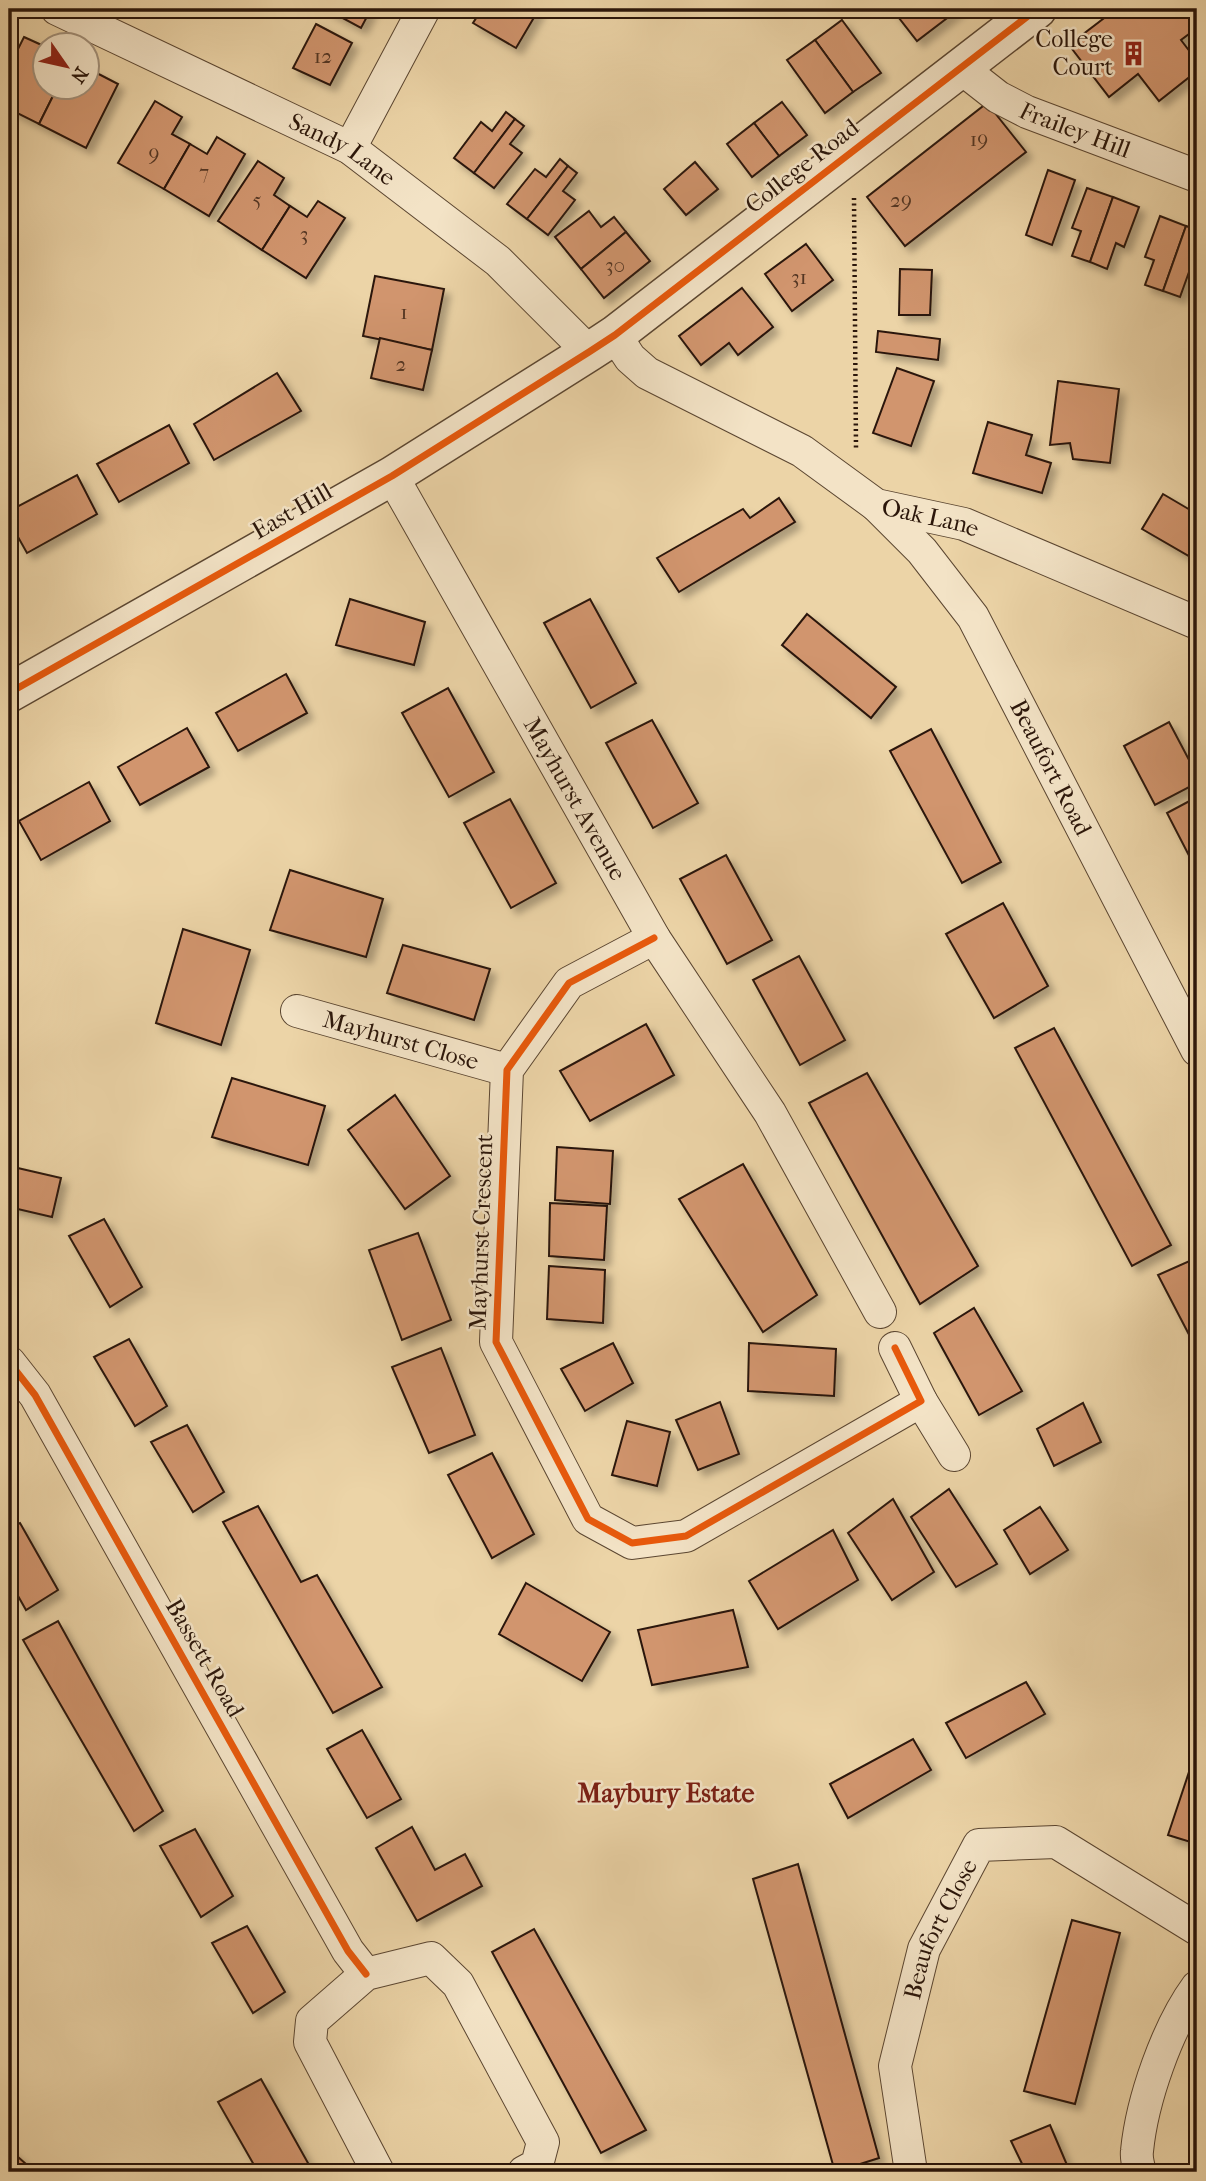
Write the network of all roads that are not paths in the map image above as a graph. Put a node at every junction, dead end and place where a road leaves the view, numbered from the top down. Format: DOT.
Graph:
graph roads {
  1 [pos="57,9"];
  2 [pos="424,9"];
  3 [pos="1037,9"];
  4 [pos="961,68"];
  5 [pos="350,148"];
  6 [pos="1197,176"];
  7 [pos="602,343"];
  8 [pos="392,475"];
  9 [pos="866,498"];
  10 [pos="1197,624"];
  11 [pos="9,693"];
  12 [pos="654,938"];
  13 [pos="297,1011"];
  14 [pos="1197,1050"];
  15 [pos="507,1070"];
  16 [pos="880,1312"];
  17 [pos="895,1348"];
  18 [pos="9,1362"];
  19 [pos="921,1401"];
  20 [pos="954,1455"];
  21 [pos="1197,1929"];
  22 [pos="366,1974"];
  23 [pos="1197,1987"];
  24 [pos="378,2172"];
  25 [pos="524,2172"];
  26 [pos="911,2172"];
  27 [pos="1140,2172"];
  1 -- 5 [label="street, Sandy Lane"];
  2 -- 5 [label="street"];
  3 -- 4 [label="street, College Road"];
  4 -- 6 [label="street, Frailey Hill"];
  4 -- 7 [label="street, College Road"];
  5 -- 7 [label="street, Sandy Lane"];
  7 -- 8 [label="street, East Hill"];
  7 -- 9 [label="street, Oak Lane"];
  8 -- 11 [label="street, East Hill"];
  8 -- 12 [label="street, Mayhurst Avenue"];
  9 -- 10 [label="street, Oak Lane"];
  9 -- 14 [label="street, Beaufort Road"];
  12 -- 15 [label="street"];
  12 -- 16 [label="street, Mayhurst Avenue"];
  13 -- 15 [label="street, Mayhurst Close"];
  15 -- 19 [label="street, Mayhurst Crescent"];
  17 -- 19 [label="street"];
  18 -- 22 [label="street, Bassett Road"];
  19 -- 20 [label="street"];
  21 -- 26 [label="street, Beaufort Close"];
  22 -- 24 [label="street"];
  22 -- 25 [label="street"];
  23 -- 27 [label="street"];
}
